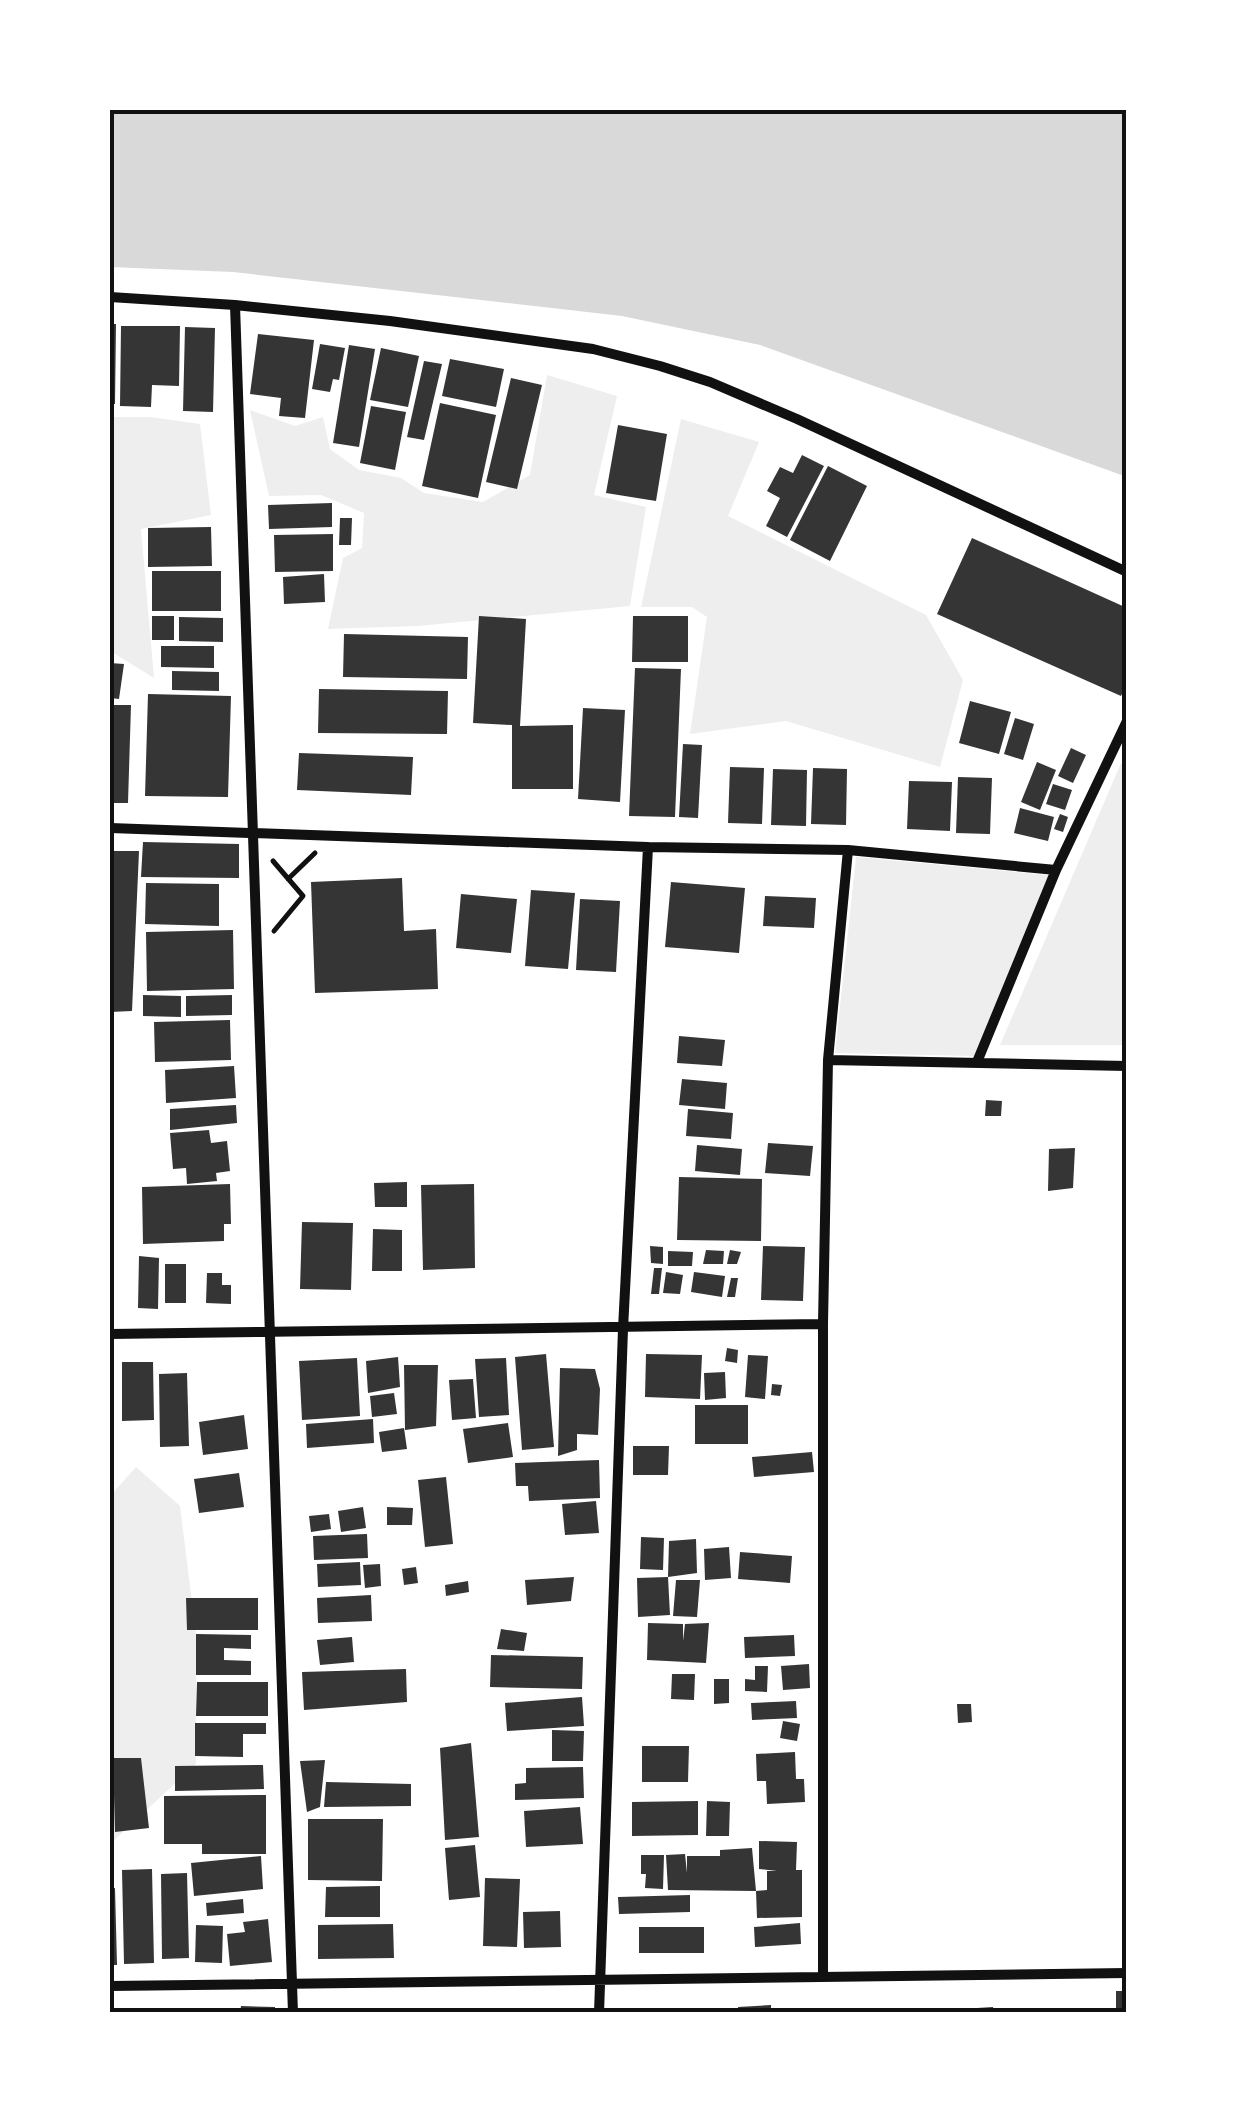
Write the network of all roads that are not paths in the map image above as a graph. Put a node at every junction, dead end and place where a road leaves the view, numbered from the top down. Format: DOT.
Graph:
graph roads {
  1 [pos="110,297"];
  2 [pos="235,305"];
  3 [pos="1127,572"];
  4 [pos="1127,721"];
  5 [pos="110,828"];
  6 [pos="256,831"];
  7 [pos="648,847"];
  8 [pos="848,850"];
  9 [pos="1056,870"];
  10 [pos="828,1060"];
  11 [pos="978,1062"];
  12 [pos="1127,1066"];
  13 [pos="823,1324"];
  14 [pos="623,1329"];
  15 [pos="271,1332"];
  16 [pos="110,1334"];
  17 [pos="1127,1973"];
  18 [pos="823,1976"];
  19 [pos="598,1978"];
  20 [pos="292,1984"];
  21 [pos="110,1986"];
  22 [pos="293,2013"];
  23 [pos="599,2013"];
  1 -- 2 [label="street"];
  2 -- 3 [label="street"];
  2 -- 6 [label="street"];
  4 -- 9 [label="street"];
  5 -- 6 [label="street"];
  6 -- 7 [label="street"];
  6 -- 15 [label="street"];
  7 -- 8 [label="street"];
  7 -- 14 [label="street"];
  8 -- 9 [label="street"];
  8 -- 10 [label="street"];
  9 -- 11 [label="street"];
  10 -- 11 [label="street"];
  10 -- 13 [label="street"];
  11 -- 12 [label="street"];
  13 -- 14 [label="street"];
  13 -- 18 [label="street"];
  14 -- 15 [label="street"];
  14 -- 19 [label="street"];
  15 -- 16 [label="street"];
  15 -- 20 [label="street"];
  17 -- 18 [label="street"];
  18 -- 19 [label="street"];
  19 -- 20 [label="street"];
  19 -- 23 [label="street"];
  20 -- 21 [label="street"];
  20 -- 22 [label="street"];
}
